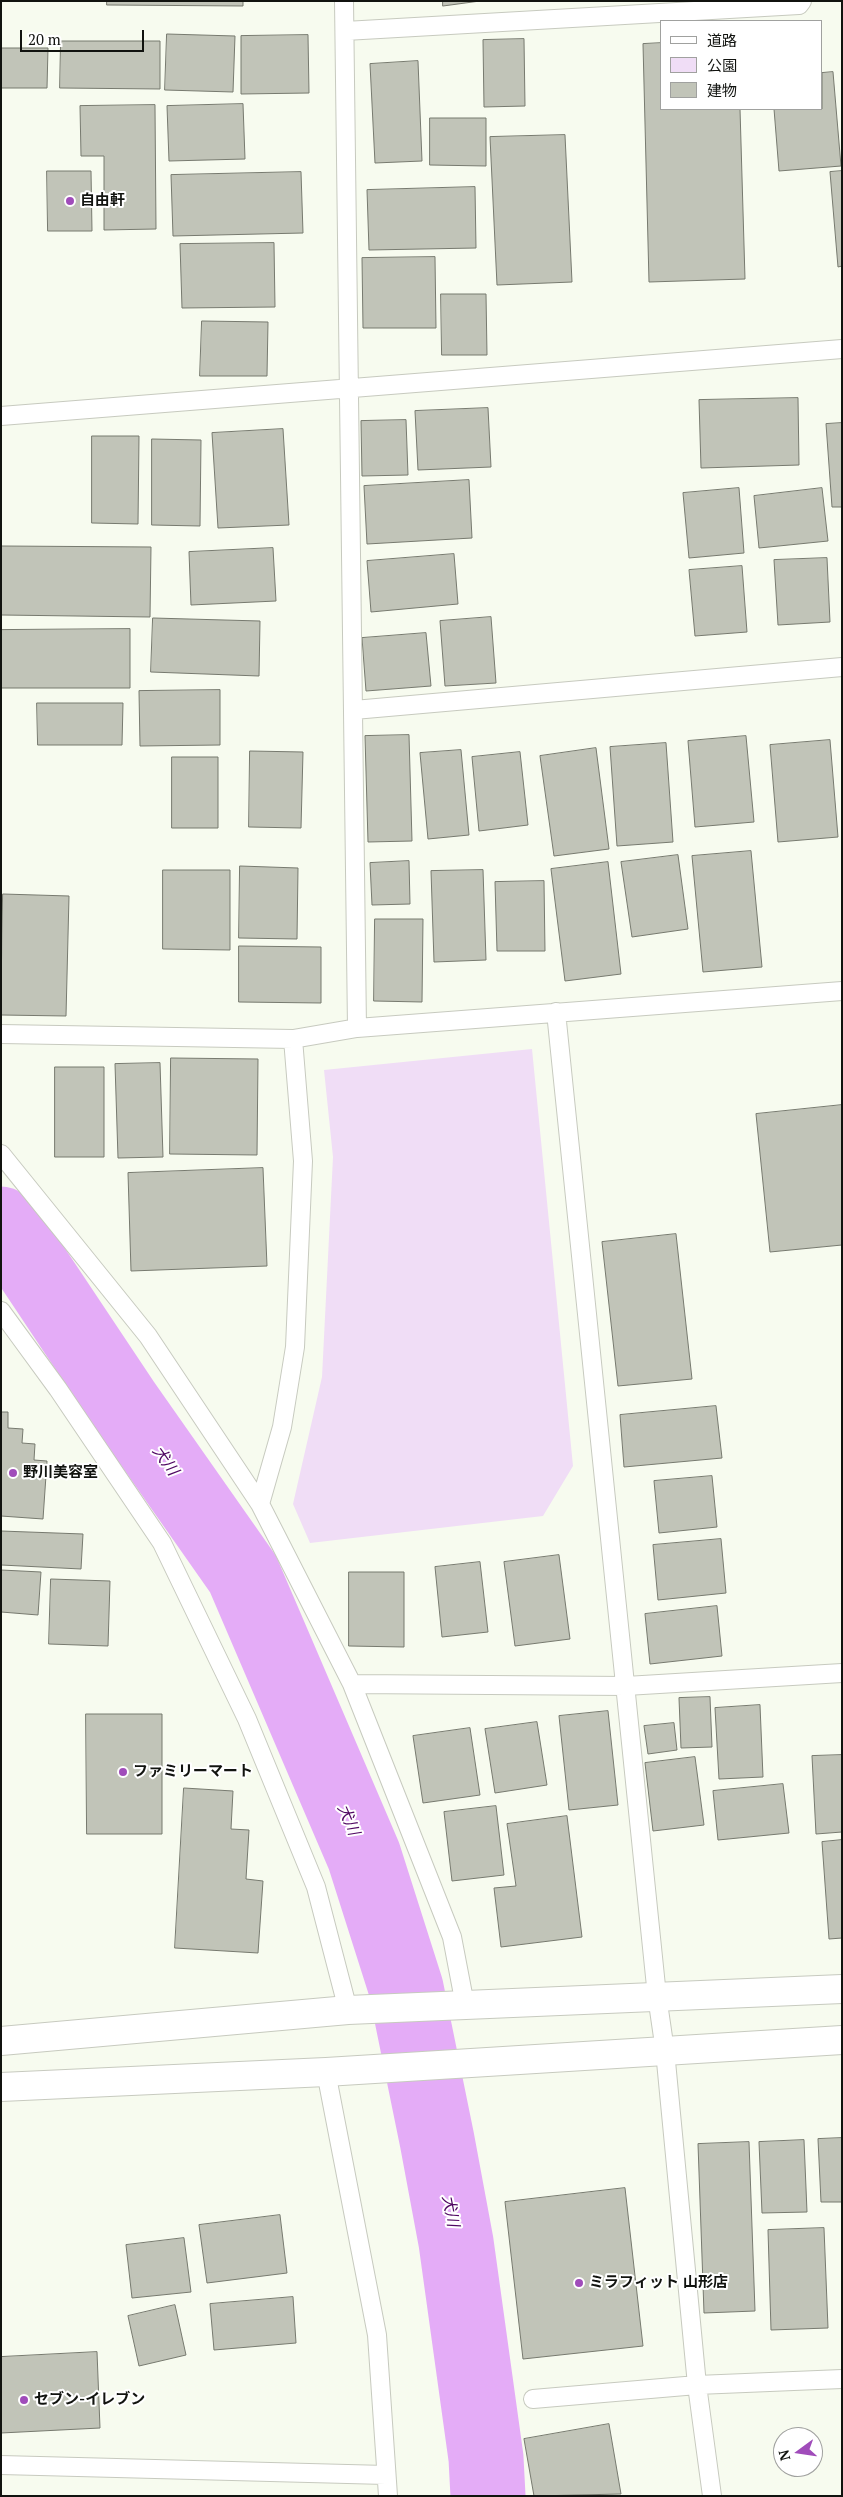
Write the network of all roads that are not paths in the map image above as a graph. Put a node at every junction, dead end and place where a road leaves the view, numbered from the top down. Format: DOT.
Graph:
graph roads {
  1 [pos="344,1"];
  2 [pos="802,1"];
  3 [pos="345,31"];
  4 [pos="842,349"];
  5 [pos="348,388"];
  6 [pos="1,416"];
  7 [pos="842,667"];
  8 [pos="354,710"];
  9 [pos="842,991"];
  10 [pos="556,1012"];
  11 [pos="357,1028"];
  12 [pos="1,1034"];
  13 [pos="293,1039"];
  14 [pos="1,1154"];
  15 [pos="1,1311"];
  16 [pos="260,1504"];
  17 [pos="842,1673"];
  18 [pos="352,1684"];
  19 [pos="626,1686"];
  20 [pos="842,1988"];
  21 [pos="657,1996"];
  22 [pos="465,2005"];
  23 [pos="354,2010"];
  24 [pos="842,2040"];
  25 [pos="1,2041"];
  26 [pos="665,2051"];
  27 [pos="326,2072"];
  28 [pos="1,2087"];
  29 [pos="842,2379"];
  30 [pos="697,2385"];
  31 [pos="533,2398"];
  32 [pos="1,2464"];
  33 [pos="386,2475"];
  34 [pos="388,2496"];
  35 [pos="712,2496"];
  1 -- 3 [label="lane"];
  2 -- 3 [label="lane"];
  3 -- 5 [label="lane"];
  4 -- 5 [label="lane"];
  5 -- 6 [label="lane"];
  5 -- 8 [label="lane"];
  7 -- 8 [label="lane"];
  8 -- 11 [label="lane"];
  9 -- 10 [label="lane"];
  10 -- 11 [label="lane"];
  10 -- 19 [label="lane"];
  11 -- 13 [label="lane"];
  12 -- 13 [label="lane"];
  13 -- 16 [label="lane"];
  14 -- 16 [label="lane"];
  15 -- 23 [label="lane"];
  16 -- 18 [label="lane"];
  17 -- 19 [label="lane"];
  18 -- 19 [label="lane"];
  18 -- 22 [label="lane"];
  19 -- 21 [label="lane"];
  20 -- 21 [label="street"];
  21 -- 22 [label="street"];
  21 -- 26 [label="lane"];
  22 -- 23 [label="street"];
  23 -- 25 [label="street"];
  24 -- 26 [label="street"];
  26 -- 27 [label="street"];
  26 -- 30 [label="lane"];
  27 -- 28 [label="street"];
  27 -- 33 [label="lane"];
  29 -- 30 [label="lane"];
  30 -- 31 [label="lane"];
  30 -- 35 [label="lane"];
  32 -- 33 [label="lane"];
  33 -- 34 [label="lane"];
}
